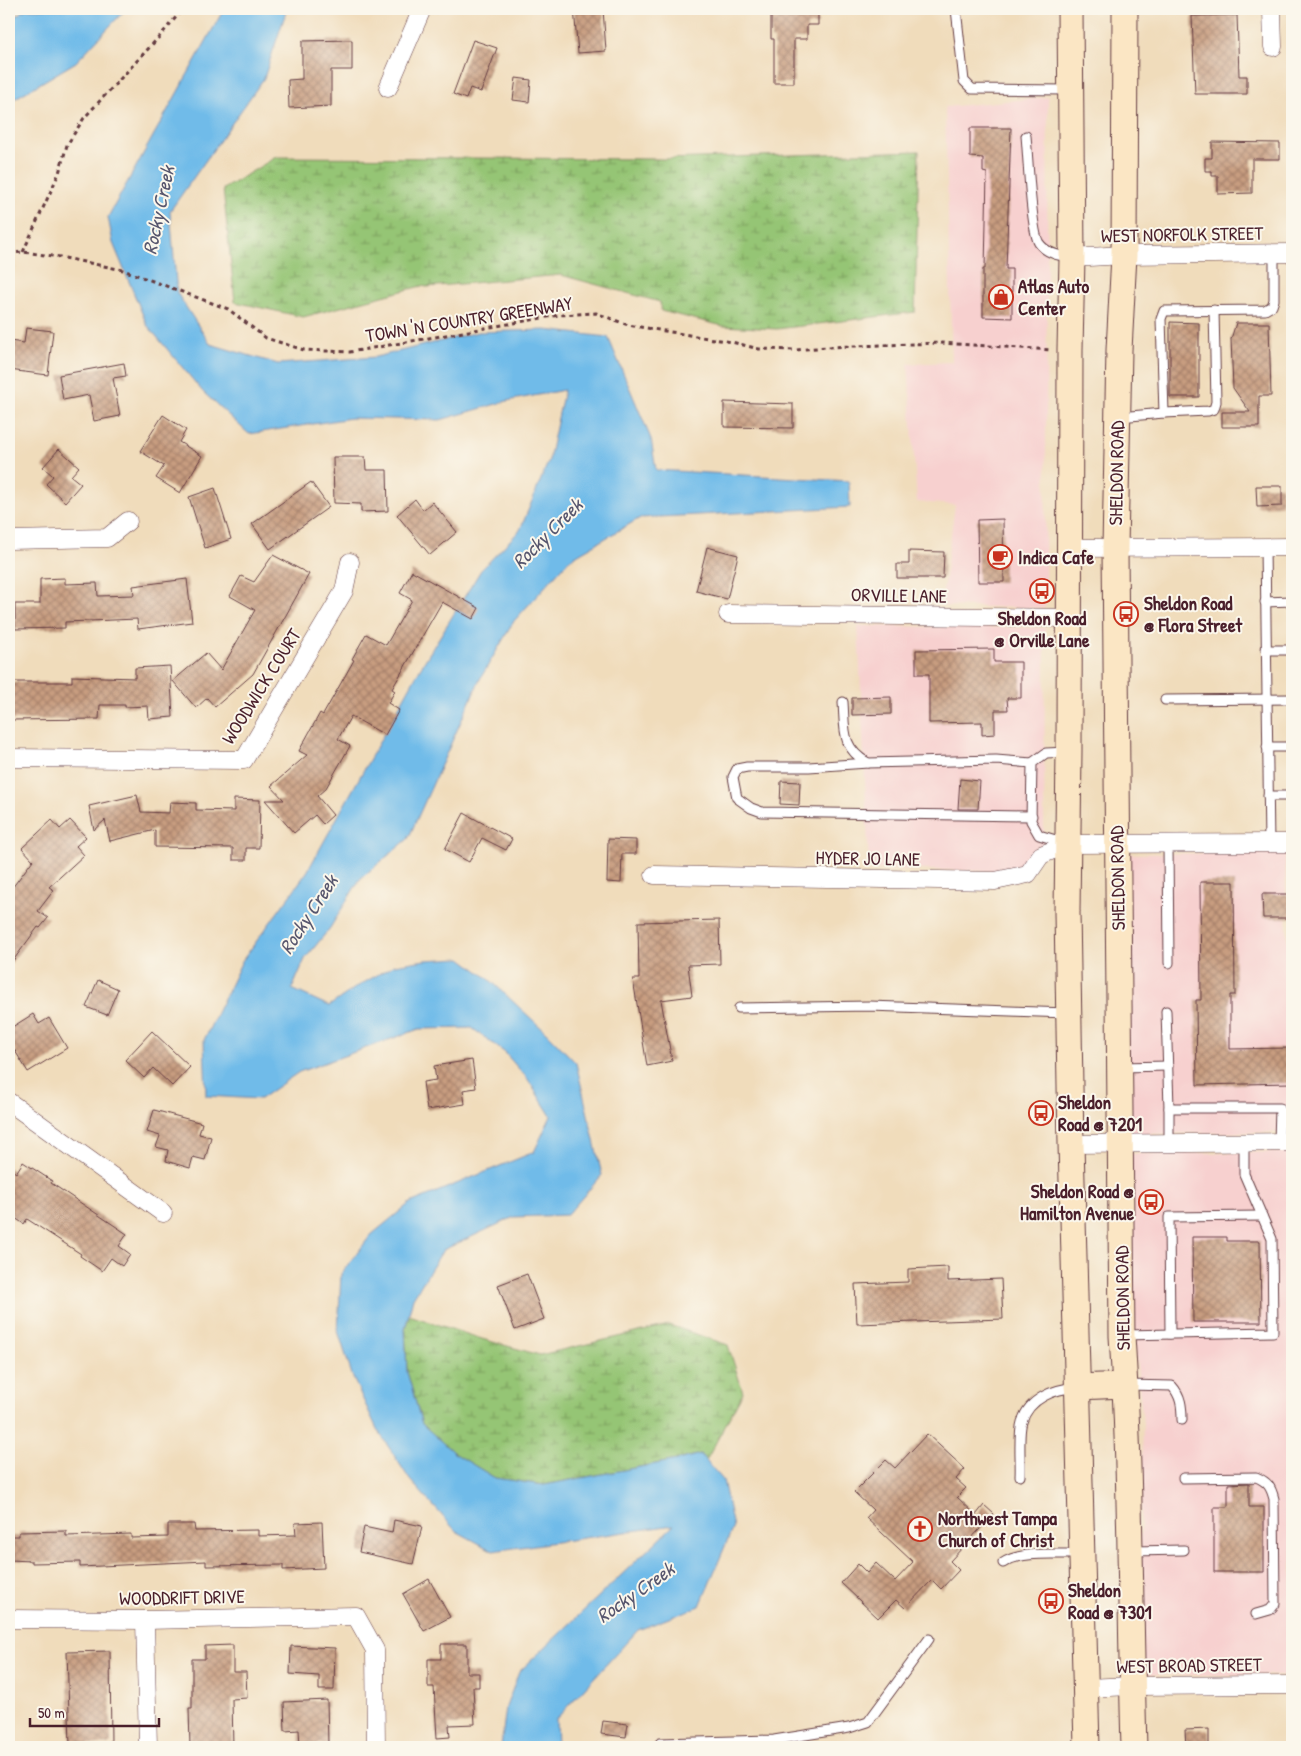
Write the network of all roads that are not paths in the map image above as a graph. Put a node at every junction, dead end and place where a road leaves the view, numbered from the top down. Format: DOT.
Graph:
graph roads {
  1 [pos="422,9"];
  2 [pos="956,9"];
  3 [pos="1070,9"];
  4 [pos="1125,9"];
  5 [pos="1272,9"];
  6 [pos="1273,47"];
  7 [pos="388,88"];
  8 [pos="1071,90"];
  9 [pos="1026,136"];
  10 [pos="1274,254"];
  11 [pos="1292,254"];
  12 [pos="1124,255"];
  13 [pos="1072,258"];
  14 [pos="1214,310"];
  15 [pos="1164,413"];
  16 [pos="1117,417"];
  17 [pos="128,521"];
  18 [pos="9,540"];
  19 [pos="1265,547"];
  20 [pos="1292,547"];
  21 [pos="1070,548"];
  22 [pos="1114,548"];
  23 [pos="350,562"];
  24 [pos="1292,601"];
  25 [pos="1265,602"];
  26 [pos="728,614"];
  27 [pos="1069,618"];
  28 [pos="1266,650"];
  29 [pos="1292,650"];
  30 [pos="1267,699"];
  31 [pos="1292,699"];
  32 [pos="1164,700"];
  33 [pos="843,702"];
  34 [pos="1268,747"];
  35 [pos="1292,747"];
  36 [pos="1069,752"];
  37 [pos="9,758"];
  38 [pos="868,763"];
  39 [pos="1032,763"];
  40 [pos="1268,796"];
  41 [pos="1292,796"];
  42 [pos="1032,816"];
  43 [pos="1068,844"];
  44 [pos="1116,844"];
  45 [pos="1168,844"];
  46 [pos="1269,844"];
  47 [pos="1292,844"];
  48 [pos="654,875"];
  49 [pos="1169,963"];
  50 [pos="739,1008"];
  51 [pos="1166,1011"];
  52 [pos="1070,1014"];
  53 [pos="1168,1066"];
  54 [pos="1119,1067"];
  55 [pos="1169,1108"];
  56 [pos="11,1109"];
  57 [pos="1244,1142"];
  58 [pos="1286,1142"];
  59 [pos="1170,1143"];
  60 [pos="1071,1144"];
  61 [pos="1120,1144"];
  62 [pos="163,1213"];
  63 [pos="1262,1216"];
  64 [pos="1170,1334"];
  65 [pos="1122,1336"];
  66 [pos="1125,1386"];
  67 [pos="1077,1387"];
  68 [pos="1182,1420"];
  69 [pos="1020,1476"];
  70 [pos="1183,1478"];
  71 [pos="1184,1550"];
  72 [pos="1130,1551"];
  73 [pos="1081,1554"];
  74 [pos="1003,1563"];
  75 [pos="1256,1614"];
  76 [pos="9,1619"];
  77 [pos="146,1620"];
  78 [pos="929,1640"];
  79 [pos="1292,1685"];
  80 [pos="1132,1686"];
  81 [pos="1086,1688"];
  82 [pos="660,1743"];
  83 [pos="148,1747"];
  84 [pos="376,1747"];
  85 [pos="1087,1747"];
  86 [pos="1134,1747"];
  1 -- 7 [label="street"];
  2 -- 8 [label="lane"];
  3 -- 8 [label="main road"];
  4 -- 12 [label="main road, SHELDON ROAD"];
  5 -- 6 [label="street"];
  8 -- 13 [label="main road"];
  9 -- 13 [label="lane"];
  10 -- 11 [label="street, WEST NORFOLK STREET"];
  10 -- 12 [label="street, WEST NORFOLK STREET"];
  10 -- 14 [label="lane"];
  12 -- 13 [label="street, WEST NORFOLK STREET"];
  12 -- 16 [label="main road, SHELDON ROAD"];
  13 -- 21 [label="main road"];
  14 -- 15 [label="lane"];
  14 -- 15 [label="lane"];
  15 -- 16 [label="lane"];
  16 -- 22 [label="main road, SHELDON ROAD"];
  17 -- 18 [label="street"];
  19 -- 20 [label="street"];
  19 -- 22 [label="street"];
  19 -- 25 [label="lane"];
  21 -- 22 [label="street"];
  21 -- 27 [label="main road"];
  22 -- 44 [label="main road, SHELDON ROAD"];
  23 -- 37 [label="street, WOODWICK COURT"];
  24 -- 25 [label="lane"];
  25 -- 28 [label="lane"];
  26 -- 27 [label="street, ORVILLE LANE"];
  27 -- 36 [label="main road"];
  28 -- 29 [label="lane"];
  28 -- 30 [label="lane"];
  30 -- 31 [label="lane"];
  30 -- 32 [label="lane"];
  30 -- 34 [label="lane"];
  33 -- 38 [label="lane"];
  34 -- 35 [label="lane"];
  34 -- 40 [label="lane"];
  36 -- 39 [label="lane"];
  36 -- 43 [label="main road"];
  38 -- 39 [label="lane"];
  38 -- 42 [label="lane"];
  39 -- 42 [label="lane"];
  40 -- 41 [label="lane"];
  40 -- 46 [label="lane"];
  42 -- 43 [label="lane"];
  43 -- 44 [label="street"];
  43 -- 48 [label="street, HYDER JO LANE"];
  43 -- 52 [label="main road"];
  44 -- 45 [label="street"];
  44 -- 54 [label="main road, SHELDON ROAD"];
  45 -- 46 [label="street"];
  45 -- 49 [label="lane"];
  46 -- 47 [label="street"];
  50 -- 52 [label="lane"];
  51 -- 53 [label="lane"];
  52 -- 60 [label="main road"];
  53 -- 54 [label="lane"];
  53 -- 55 [label="lane"];
  54 -- 61 [label="main road, SHELDON ROAD"];
  55 -- 58 [label="lane"];
  55 -- 59 [label="lane"];
  56 -- 62 [label="street"];
  57 -- 58 [label="street"];
  57 -- 59 [label="street"];
  57 -- 63 [label="lane"];
  59 -- 61 [label="street"];
  60 -- 61 [label="street"];
  60 -- 67 [label="main road"];
  61 -- 65 [label="main road, SHELDON ROAD"];
  63 -- 64 [label="lane"];
  63 -- 64 [label="lane"];
  64 -- 65 [label="lane"];
  65 -- 66 [label="main road, SHELDON ROAD"];
  66 -- 67 [label="main road"];
  66 -- 68 [label="lane"];
  66 -- 72 [label="main road, SHELDON ROAD"];
  67 -- 69 [label="lane"];
  67 -- 73 [label="main road"];
  70 -- 75 [label="lane"];
  71 -- 72 [label="lane"];
  72 -- 80 [label="main road, SHELDON ROAD"];
  73 -- 74 [label="lane"];
  73 -- 81 [label="main road"];
  76 -- 77 [label="street, WOODDRIFT DRIVE"];
  77 -- 83 [label="street"];
  77 -- 84 [label="street, WOODDRIFT DRIVE"];
  78 -- 82 [label="lane"];
  79 -- 80 [label="street, WEST BROAD STREET"];
  80 -- 81 [label="street, WEST BROAD STREET"];
  80 -- 86 [label="main road, SHELDON ROAD"];
  81 -- 85 [label="main road"];
}
